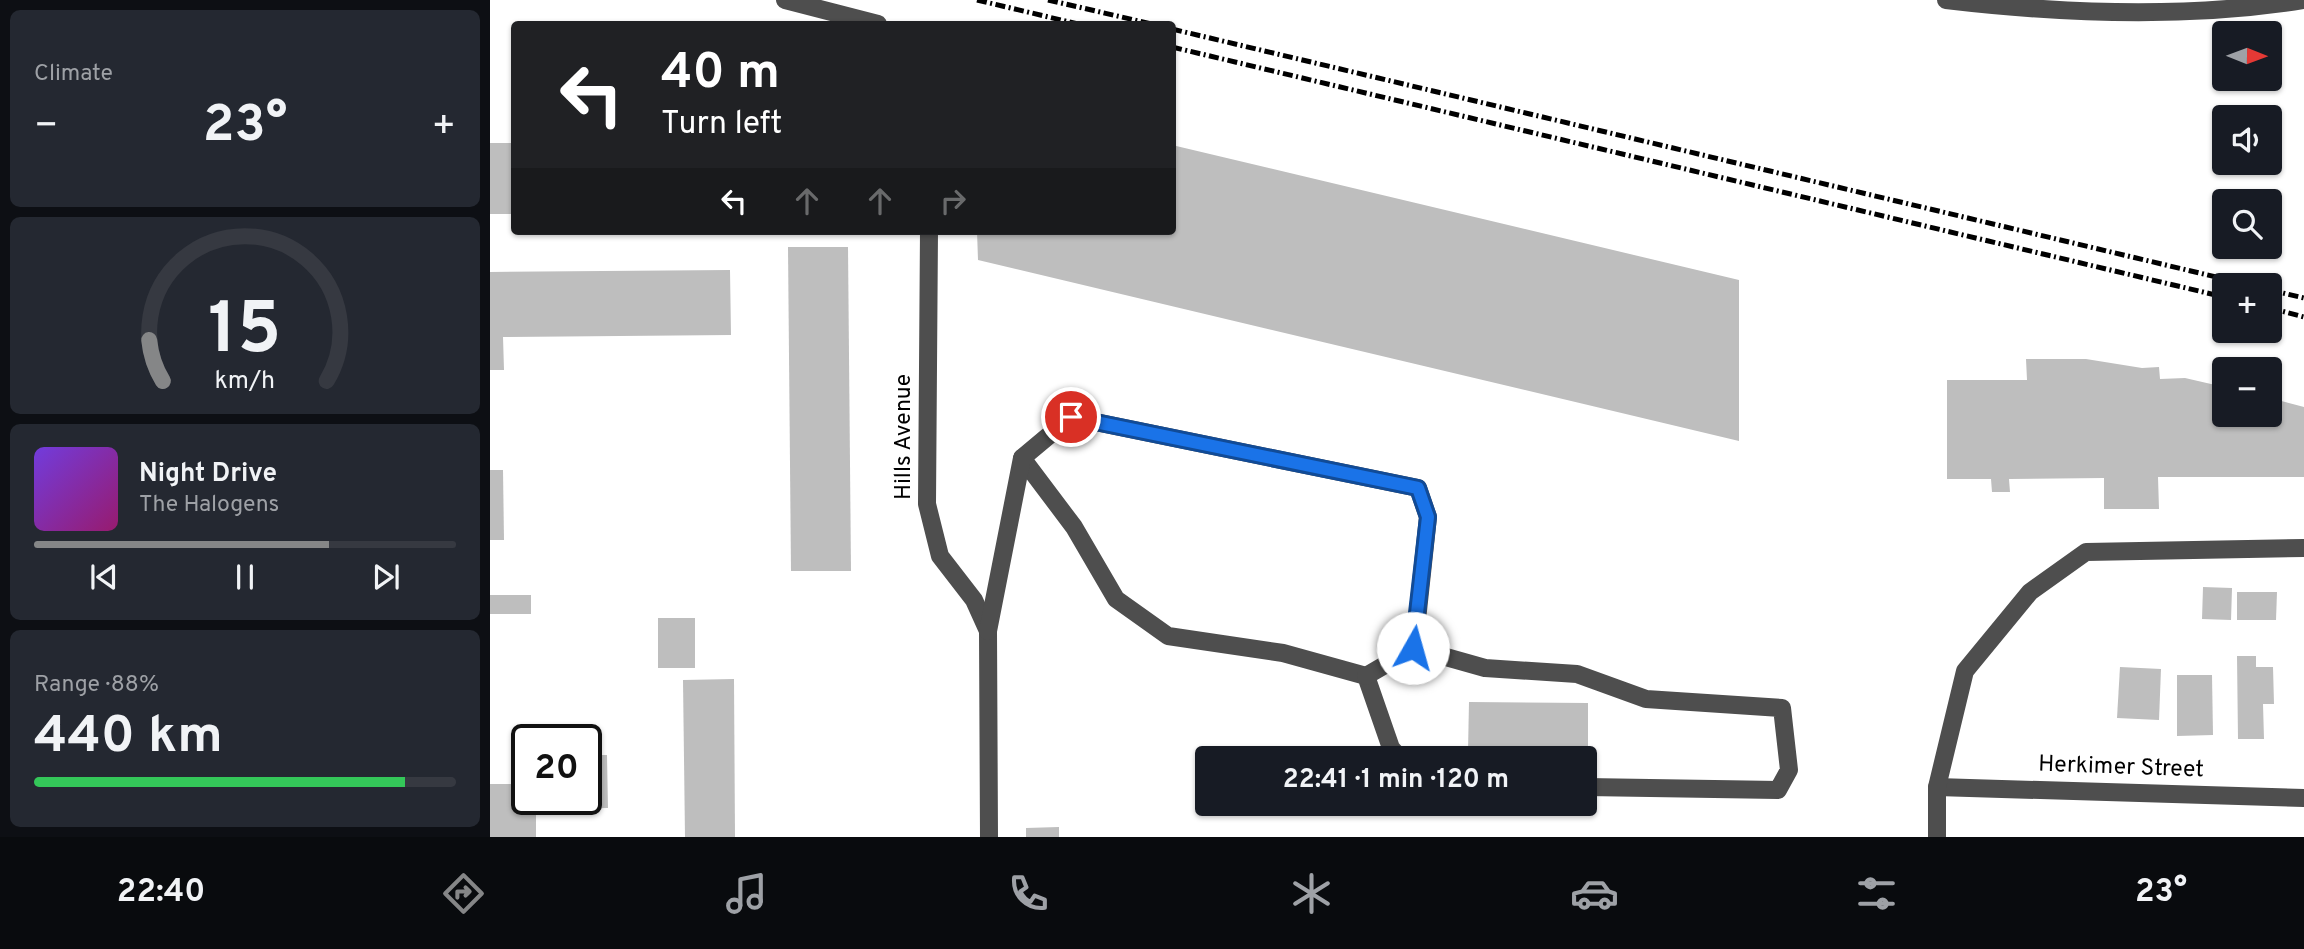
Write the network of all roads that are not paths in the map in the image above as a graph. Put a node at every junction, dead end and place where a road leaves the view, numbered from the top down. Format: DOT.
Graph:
graph roads {
  1 [pos="785,0"];
  2 [pos="1946,0"];
  3 [pos="2304,0"];
  4 [pos="866,21"];
  5 [pos="929,235"];
  6 [pos="1022,458"];
  7 [pos="2304,548"];
  8 [pos="988,631"];
  9 [pos="1413,648"];
  10 [pos="1366,676"];
  11 [pos="1390,746"];
  12 [pos="1597,787"];
  13 [pos="1937,787"];
  14 [pos="2304,798"];
  15 [pos="989,837"];
  16 [pos="1937,837"];
  1 -- 4 [label="street"];
  2 -- 3 [label="street"];
  5 -- 8 [label="street, Hills Avenue"];
  6 -- 8 [label="street"];
  6 -- 9 [label="street"];
  6 -- 10 [label="street"];
  7 -- 13 [label="street"];
  8 -- 15 [label="street, Hills Avenue"];
  9 -- 10 [label="street"];
  9 -- 12 [label="street"];
  10 -- 11 [label="street"];
  13 -- 14 [label="street, Herkimer Street"];
  13 -- 16 [label="street"];
}
